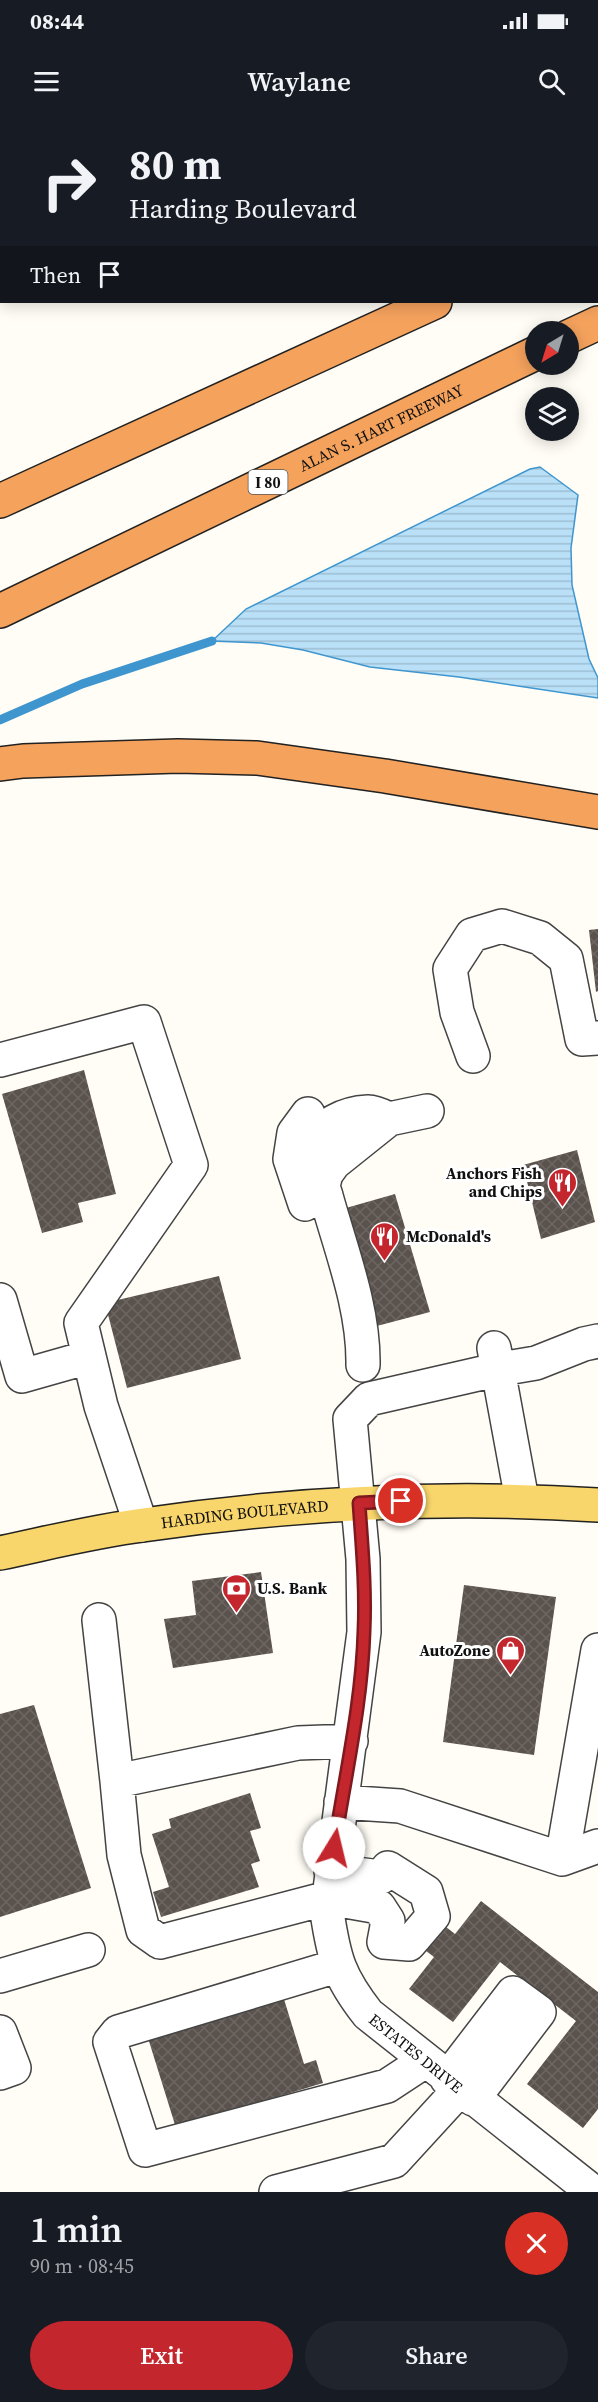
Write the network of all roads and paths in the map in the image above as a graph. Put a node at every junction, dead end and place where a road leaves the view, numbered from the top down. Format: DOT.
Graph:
graph roads {
  1 [pos="433,303"];
  2 [pos="598,323"];
  3 [pos="579,332"];
  4 [pos="525,358"];
  5 [pos="0,501"];
  6 [pos="0,611"];
  7 [pos="0,764"];
  8 [pos="598,812"];
  9 [pos="598,1038"];
  10 [pos="473,1056"];
  11 [pos="0,1060"];
  12 [pos="427,1112"];
  13 [pos="308,1114"];
  14 [pos="0,1299"];
  15 [pos="598,1341"];
  16 [pos="89,1357"];
  17 [pos="497,1359"];
  18 [pos="363,1365"];
  19 [pos="369,1400"];
  20 [pos="522,1500"];
  21 [pos="359,1503"];
  22 [pos="598,1505"];
  23 [pos="141,1525"];
  24 [pos="0,1553"];
  25 [pos="99,1620"];
  26 [pos="598,1650"];
  27 [pos="351,1741"];
  28 [pos="117,1781"];
  29 [pos="341,1802"];
  30 [pos="598,1846"];
  31 [pos="562,1858"];
  32 [pos="329,1884"];
  33 [pos="88,1950"];
  34 [pos="337,1966"];
  35 [pos="0,1976"];
  36 [pos="0,2032"];
  37 [pos="0,2073"];
  38 [pos="451,2082"];
  39 [pos="394,2162"];
  40 [pos="276,2192"];
  41 [pos="372,2192"];
  42 [pos="593,2192"];
  1 -- 5 [label="highway"];
  2 -- 3 [label="highway"];
  4 -- 6 [label="highway, ALAN S. HART FREEWAY / I 80"];
  7 -- 8 [label="highway"];
  9 -- 10 [label="street"];
  11 -- 16 [label="street"];
  12 -- 18 [label="street"];
  13 -- 18 [label="street"];
  14 -- 16 [label="street"];
  15 -- 17 [label="street"];
  16 -- 23 [label="street"];
  17 -- 19 [label="street"];
  17 -- 20 [label="street"];
  18 -- 19 [label="street"];
  19 -- 21 [label="street, ESTATES DRIVE"];
  20 -- 21 [label="main road, HARDING BOULEVARD"];
  20 -- 22 [label="main road, HARDING BOULEVARD"];
  21 -- 23 [label="main road, HARDING BOULEVARD"];
  21 -- 27 [label="street, ESTATES DRIVE"];
  23 -- 24 [label="main road, HARDING BOULEVARD"];
  25 -- 28 [label="street"];
  26 -- 31 [label="street"];
  27 -- 28 [label="street"];
  27 -- 29 [label="street, ESTATES DRIVE"];
  28 -- 32 [label="street"];
  29 -- 31 [label="street"];
  29 -- 32 [label="street, ESTATES DRIVE"];
  30 -- 31 [label="street"];
  32 -- 34 [label="street, ESTATES DRIVE"];
  33 -- 35 [label="street"];
  34 -- 38 [label="street, ESTATES DRIVE"];
  34 -- 38 [label="street"];
  36 -- 37 [label="street"];
  38 -- 39 [label="street"];
  38 -- 42 [label="street, ESTATES DRIVE"];
  39 -- 40 [label="street"];
  39 -- 41 [label="street"];
}
